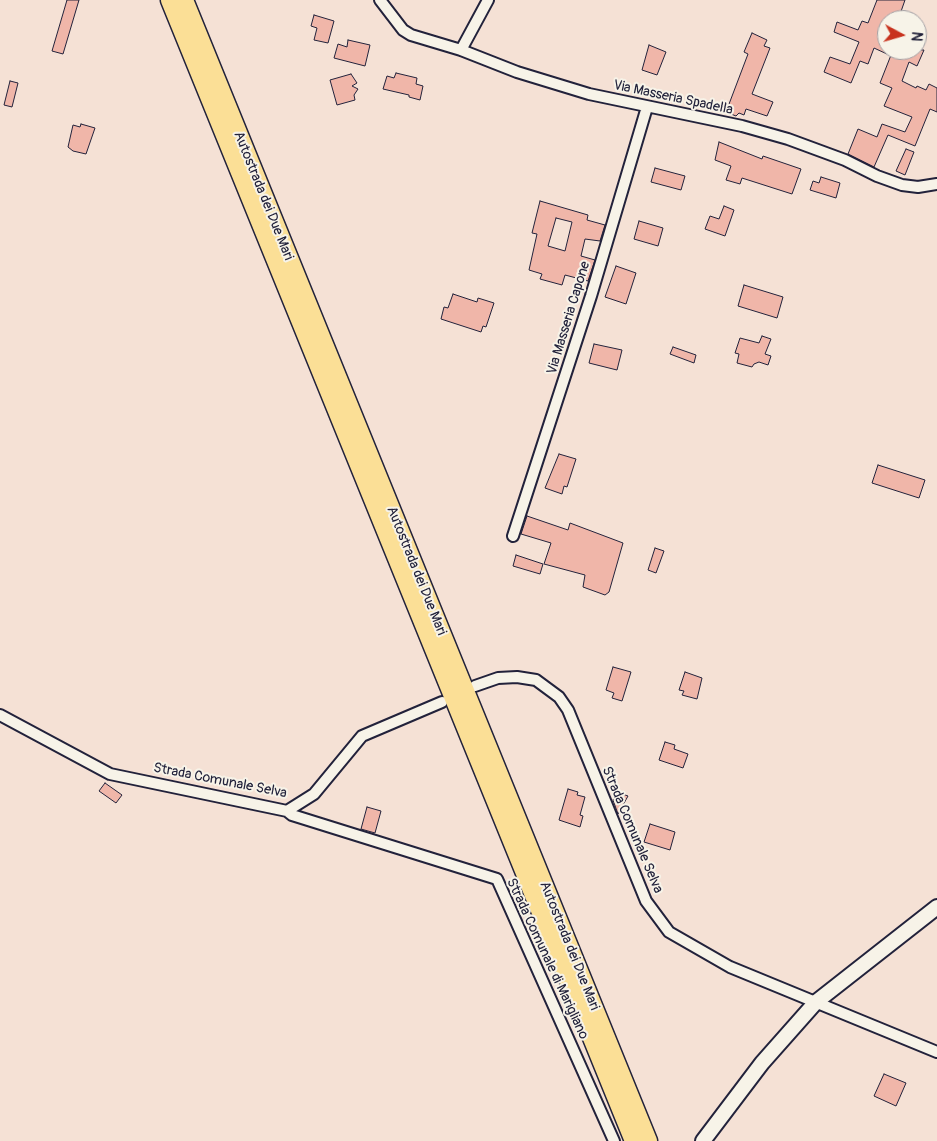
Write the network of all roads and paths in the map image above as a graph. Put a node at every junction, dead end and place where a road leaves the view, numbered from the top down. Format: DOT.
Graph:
graph roads {
  1 [pos="170,0"];
  2 [pos="184,0"];
  3 [pos="380,0"];
  4 [pos="488,0"];
  5 [pos="461,50"];
  6 [pos="647,107"];
  7 [pos="937,184"];
  8 [pos="513,536"];
  9 [pos="475,686"];
  10 [pos="442,702"];
  11 [pos="0,715"];
  12 [pos="287,811"];
  13 [pos="937,907"];
  14 [pos="816,1002"];
  15 [pos="937,1052"];
  16 [pos="614,1141"];
  17 [pos="634,1141"];
  18 [pos="648,1141"];
  19 [pos="703,1141"];
  1 -- 17 [label="highway, Autostrada dei Due Mari"];
  2 -- 18 [label="highway, Autostrada dei Due Mari"];
  3 -- 5 [label="street, Via Masseria Spadella"];
  4 -- 5 [label="street"];
  5 -- 6 [label="street, Via Masseria Spadella"];
  6 -- 7 [label="street, Via Masseria Spadella"];
  6 -- 8 [label="street, Via Masseria Capone"];
  9 -- 14 [label="street, Strada Comunale Selva"];
  10 -- 12 [label="street, Strada Comunale Selva"];
  11 -- 12 [label="street, Strada Comunale Selva"];
  12 -- 16 [label="street, Strada Comunale di Marigliano"];
  13 -- 14 [label="street"];
  14 -- 15 [label="street, Strada Comunale Selva"];
  14 -- 19 [label="street"];
}
